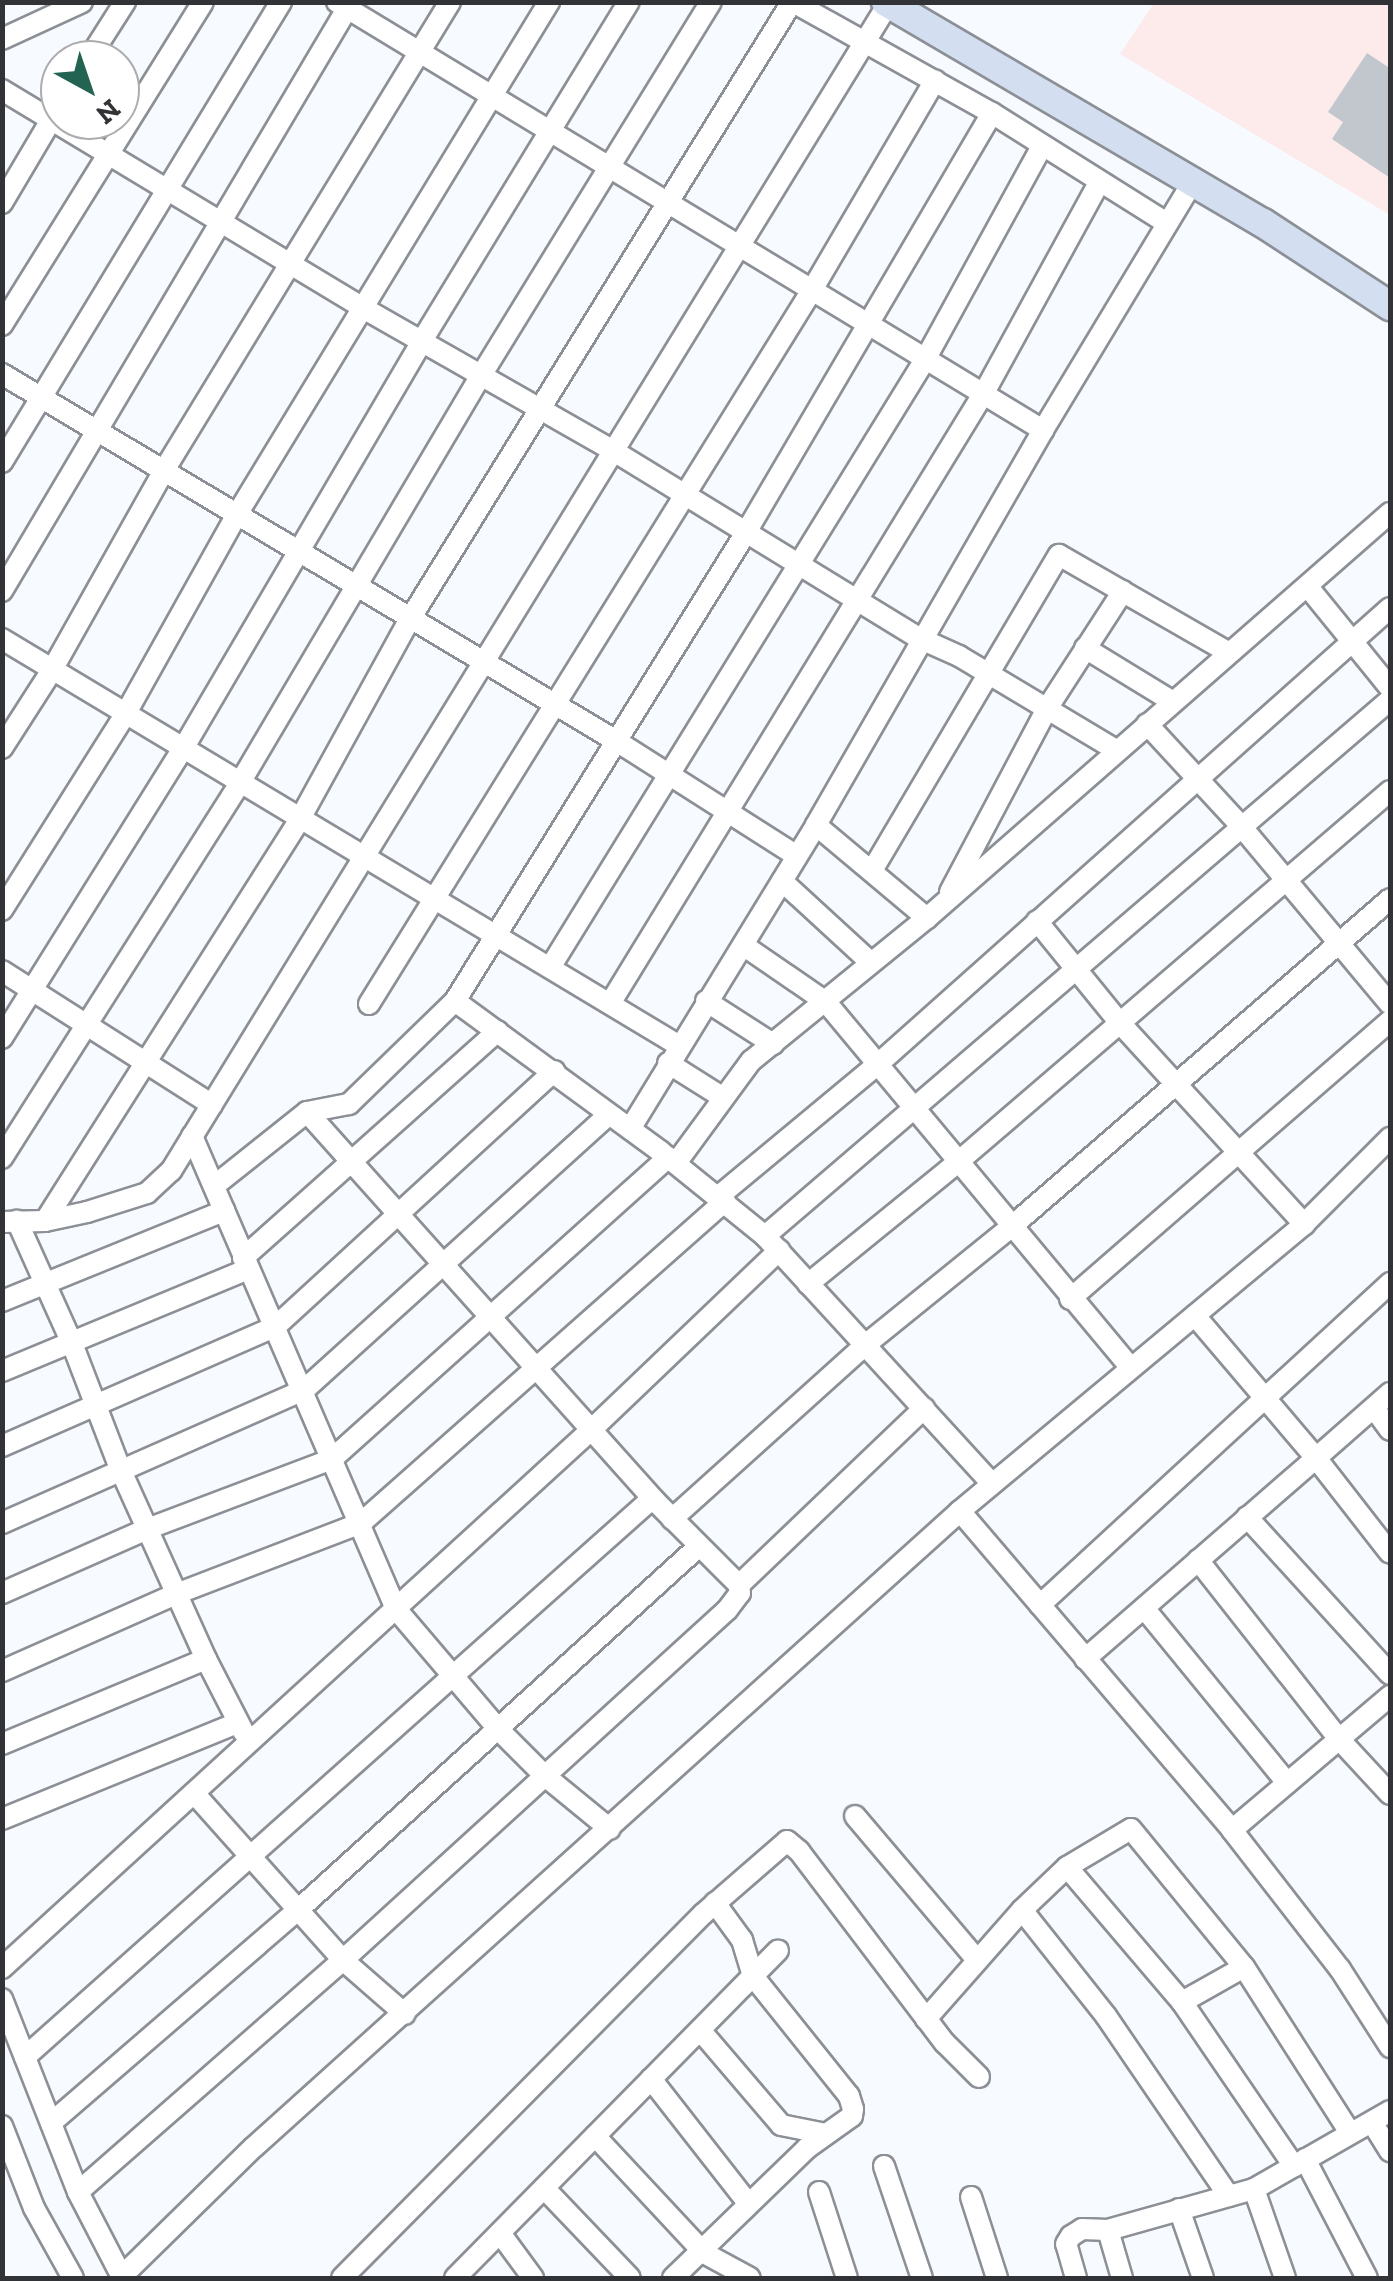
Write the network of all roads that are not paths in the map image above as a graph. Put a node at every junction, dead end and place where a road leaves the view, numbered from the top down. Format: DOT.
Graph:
graph roads {
  1 [pos="82,2"];
  2 [pos="125,2"];
  3 [pos="203,2"];
  4 [pos="281,2"];
  5 [pos="450,2"];
  6 [pos="549,2"];
  7 [pos="629,2"];
  8 [pos="710,2"];
  9 [pos="792,2"];
  10 [pos="887,3"];
  11 [pos="345,4"];
  12 [pos="2,39"];
  13 [pos="101,40"];
  14 [pos="864,42"];
  15 [pos="416,54"];
  16 [pos="935,80"];
  17 [pos="2,90"];
  18 [pos="489,96"];
  19 [pos="40,105"];
  20 [pos="992,113"];
  21 [pos="548,132"];
  22 [pos="40,138"];
  23 [pos="95,140"];
  24 [pos="1042,146"];
  25 [pos="109,150"];
  26 [pos="609,164"];
  27 [pos="1099,183"];
  28 [pos="1192,183"];
  29 [pos="168,186"];
  30 [pos="666,202"];
  31 [pos="2,203"];
  32 [pos="219,219"];
  33 [pos="1165,222"];
  34 [pos="736,243"];
  35 [pos="290,263"];
  36 [pos="812,290"];
  37 [pos="1390,306"];
  38 [pos="363,308"];
  39 [pos="867,324"];
  40 [pos="2,326"];
  41 [pos="423,340"];
  42 [pos="926,358"];
  43 [pos="2,374"];
  44 [pos="482,374"];
  45 [pos="985,392"];
  46 [pos="40,397"];
  47 [pos="541,410"];
  48 [pos="94,430"];
  49 [pos="1043,430"];
  50 [pos="612,450"];
  51 [pos="2,462"];
  52 [pos="164,472"];
  53 [pos="684,495"];
  54 [pos="1390,513"];
  55 [pos="236,516"];
  56 [pos="745,534"];
  57 [pos="296,551"];
  58 [pos="799,567"];
  59 [pos="1308,588"];
  60 [pos="356,590"];
  61 [pos="2,591"];
  62 [pos="1124,591"];
  63 [pos="857,600"];
  64 [pos="1390,608"];
  65 [pos="410,619"];
  66 [pos="2,639"];
  67 [pos="921,639"];
  68 [pos="1352,641"];
  69 [pos="1085,648"];
  70 [pos="1228,652"];
  71 [pos="481,664"];
  72 [pos="52,670"];
  73 [pos="986,676"];
  74 [pos="1390,688"];
  75 [pos="1390,700"];
  76 [pos="1172,702"];
  77 [pos="555,705"];
  78 [pos="1048,707"];
  79 [pos="126,713"];
  80 [pos="1148,724"];
  81 [pos="618,742"];
  82 [pos="184,747"];
  83 [pos="2,748"];
  84 [pos="1116,750"];
  85 [pos="666,772"];
  86 [pos="1197,780"];
  87 [pos="241,782"];
  88 [pos="1390,791"];
  89 [pos="727,812"];
  90 [pos="301,817"];
  91 [pos="816,825"];
  92 [pos="1241,826"];
  93 [pos="797,856"];
  94 [pos="368,857"];
  95 [pos="873,869"];
  96 [pos="1286,880"];
  97 [pos="782,881"];
  98 [pos="436,897"];
  99 [pos="1390,899"];
  100 [pos="945,902"];
  101 [pos="2,910"];
  102 [pos="927,918"];
  103 [pos="1037,921"];
  104 [pos="494,933"];
  105 [pos="743,944"];
  106 [pos="1341,945"];
  107 [pos="870,962"];
  108 [pos="551,966"];
  109 [pos="1074,969"];
  110 [pos="2,972"];
  111 [pos="32,990"];
  112 [pos="455,1001"];
  113 [pos="706,1001"];
  114 [pos="610,1002"];
  115 [pos="826,1002"];
  116 [pos="369,1004"];
  117 [pos="1390,1004"];
  118 [pos="1390,1022"];
  119 [pos="1120,1023"];
  120 [pos="88,1024"];
  121 [pos="498,1031"];
  122 [pos="2,1038"];
  123 [pos="773,1044"];
  124 [pos="673,1054"];
  125 [pos="148,1061"];
  126 [pos="878,1065"];
  127 [pos="554,1071"];
  128 [pos="1178,1084"];
  129 [pos="722,1096"];
  130 [pos="212,1104"];
  131 [pos="912,1107"];
  132 [pos="307,1112"];
  133 [pos="609,1114"];
  134 [pos="630,1128"];
  135 [pos="192,1136"];
  136 [pos="1390,1138"];
  137 [pos="1240,1155"];
  138 [pos="2,1158"];
  139 [pos="672,1160"];
  140 [pos="958,1162"];
  141 [pos="351,1164"];
  142 [pos="214,1186"];
  143 [pos="722,1199"];
  144 [pos="224,1211"];
  145 [pos="400,1216"];
  146 [pos="44,1221"];
  147 [pos="10,1222"];
  148 [pos="1304,1224"];
  149 [pos="1011,1227"];
  150 [pos="772,1243"];
  151 [pos="246,1263"];
  152 [pos="446,1266"];
  153 [pos="46,1282"];
  154 [pos="1390,1283"];
  155 [pos="808,1284"];
  156 [pos="1070,1299"];
  157 [pos="2,1300"];
  158 [pos="490,1316"];
  159 [pos="1195,1316"];
  160 [pos="275,1327"];
  161 [pos="72,1341"];
  162 [pos="864,1346"];
  163 [pos="536,1364"];
  164 [pos="1129,1366"];
  165 [pos="2,1371"];
  166 [pos="304,1390"];
  167 [pos="1390,1394"];
  168 [pos="1266,1398"];
  169 [pos="96,1406"];
  170 [pos="924,1408"];
  171 [pos="1374,1408"];
  172 [pos="592,1429"];
  173 [pos="1390,1430"];
  174 [pos="2,1446"];
  175 [pos="1316,1458"];
  176 [pos="332,1459"];
  177 [pos="120,1471"];
  178 [pos="992,1484"];
  179 [pos="655,1501"];
  180 [pos="960,1511"];
  181 [pos="1247,1517"];
  182 [pos="672,1518"];
  183 [pos="2,1522"];
  184 [pos="362,1523"];
  185 [pos="147,1529"];
  186 [pos="698,1547"];
  187 [pos="1390,1553"];
  188 [pos="1198,1560"];
  189 [pos="739,1585"];
  190 [pos="2,1593"];
  191 [pos="176,1594"];
  192 [pos="1040,1605"];
  193 [pos="396,1608"];
  194 [pos="1144,1608"];
  195 [pos="1086,1658"];
  196 [pos="206,1659"];
  197 [pos="2,1671"];
  198 [pos="454,1674"];
  199 [pos="1390,1674"];
  200 [pos="1390,1696"];
  201 [pos="237,1723"];
  202 [pos="499,1730"];
  203 [pos="1339,1739"];
  204 [pos="250,1742"];
  205 [pos="2,1744"];
  206 [pos="544,1775"];
  207 [pos="1287,1783"];
  208 [pos="194,1793"];
  209 [pos="1390,1794"];
  210 [pos="855,1816"];
  211 [pos="2,1818"];
  212 [pos="610,1829"];
  213 [pos="1232,1830"];
  214 [pos="249,1854"];
  215 [pos="1067,1867"];
  216 [pos="716,1903"];
  217 [pos="298,1910"];
  218 [pos="1022,1910"];
  219 [pos="778,1951"];
  220 [pos="343,1960"];
  221 [pos="977,1960"];
  222 [pos="1244,1966"];
  223 [pos="2,1968"];
  224 [pos="753,1976"];
  225 [pos="2,1999"];
  226 [pos="1182,2002"];
  227 [pos="405,2014"];
  228 [pos="926,2019"];
  229 [pos="700,2030"];
  230 [pos="1390,2047"];
  231 [pos="25,2058"];
  232 [pos="979,2077"];
  233 [pos="651,2079"];
  234 [pos="1390,2111"];
  235 [pos="51,2123"];
  236 [pos="1373,2124"];
  237 [pos="2,2126"];
  238 [pos="1350,2133"];
  239 [pos="826,2134"];
  240 [pos="595,2136"];
  241 [pos="1390,2151"];
  242 [pos="1299,2162"];
  243 [pos="884,2166"];
  244 [pos="12,2177"];
  245 [pos="544,2188"];
  246 [pos="1254,2188"];
  247 [pos="78,2192"];
  248 [pos="818,2192"];
  249 [pos="1229,2196"];
  250 [pos="971,2197"];
  251 [pos="748,2203"];
  252 [pos="1179,2209"];
  253 [pos="1108,2230"];
  254 [pos="500,2233"];
  255 [pos="704,2253"];
  256 [pos="74,2278"];
  257 [pos="121,2278"];
  258 [pos="342,2278"];
  259 [pos="454,2278"];
  260 [pos="532,2278"];
  261 [pos="630,2278"];
  262 [pos="673,2278"];
  263 [pos="750,2278"];
  264 [pos="847,2278"];
  265 [pos="922,2278"];
  266 [pos="998,2278"];
  267 [pos="1076,2278"];
  268 [pos="1122,2278"];
  269 [pos="1202,2278"];
  270 [pos="1285,2278"];
  271 [pos="1367,2278"];
  1 -- 12 [label="street"];
  2 -- 13 [label="street"];
  3 -- 25 [label="street"];
  4 -- 29 [label="street"];
  5 -- 15 [label="street"];
  6 -- 18 [label="street"];
  7 -- 21 [label="street"];
  8 -- 26 [label="street"];
  9 -- 14 [label="street"];
  9 -- 30 [label="street"];
  10 -- 14 [label="street"];
  10 -- 28 [label="street"];
  11 -- 15 [label="street"];
  11 -- 32 [label="street"];
  14 -- 16 [label="street"];
  14 -- 34 [label="street"];
  15 -- 18 [label="street"];
  15 -- 35 [label="street"];
  16 -- 20 [label="street"];
  16 -- 36 [label="street"];
  17 -- 19 [label="street"];
  18 -- 21 [label="street"];
  18 -- 38 [label="street"];
  20 -- 24 [label="street"];
  20 -- 39 [label="street"];
  21 -- 26 [label="street"];
  21 -- 41 [label="street"];
  22 -- 31 [label="street"];
  23 -- 25 [label="street"];
  24 -- 27 [label="street"];
  24 -- 42 [label="street"];
  25 -- 29 [label="street"];
  25 -- 40 [label="street"];
  26 -- 30 [label="street"];
  26 -- 44 [label="street"];
  27 -- 33 [label="street"];
  27 -- 45 [label="street"];
  28 -- 33 [label="street"];
  28 -- 37 [label="street"];
  29 -- 32 [label="street"];
  29 -- 46 [label="street"];
  30 -- 34 [label="street"];
  30 -- 47 [label="street"];
  32 -- 35 [label="street"];
  32 -- 48 [label="street"];
  33 -- 49 [label="street"];
  34 -- 36 [label="street"];
  34 -- 50 [label="street"];
  35 -- 38 [label="street"];
  35 -- 52 [label="street"];
  36 -- 39 [label="street"];
  36 -- 53 [label="street"];
  38 -- 41 [label="street"];
  38 -- 55 [label="street"];
  39 -- 42 [label="street"];
  39 -- 56 [label="street"];
  41 -- 44 [label="street"];
  41 -- 57 [label="street"];
  42 -- 45 [label="street"];
  42 -- 58 [label="street"];
  43 -- 46 [label="street"];
  44 -- 47 [label="street"];
  44 -- 60 [label="street"];
  45 -- 49 [label="street"];
  45 -- 63 [label="street"];
  46 -- 48 [label="street"];
  46 -- 51 [label="street"];
  47 -- 50 [label="street"];
  47 -- 65 [label="street"];
  48 -- 52 [label="street"];
  48 -- 61 [label="street"];
  49 -- 67 [label="street"];
  50 -- 53 [label="street"];
  50 -- 71 [label="street"];
  52 -- 55 [label="street"];
  52 -- 72 [label="street"];
  53 -- 56 [label="street"];
  53 -- 77 [label="street"];
  54 -- 59 [label="street"];
  55 -- 57 [label="street"];
  55 -- 79 [label="street"];
  56 -- 58 [label="street"];
  56 -- 81 [label="street"];
  57 -- 60 [label="street"];
  57 -- 82 [label="street"];
  58 -- 63 [label="street"];
  58 -- 85 [label="street"];
  59 -- 68 [label="street"];
  59 -- 70 [label="street"];
  60 -- 65 [label="street"];
  60 -- 87 [label="street"];
  62 -- 69 [label="street"];
  62 -- 70 [label="street"];
  62 -- 73 [label="street"];
  63 -- 67 [label="street"];
  63 -- 89 [label="street"];
  64 -- 68 [label="street"];
  65 -- 71 [label="street"];
  65 -- 90 [label="street"];
  66 -- 72 [label="street"];
  67 -- 73 [label="street"];
  67 -- 91 [label="street"];
  68 -- 74 [label="street"];
  68 -- 86 [label="street"];
  69 -- 76 [label="street"];
  69 -- 78 [label="street"];
  70 -- 76 [label="street"];
  71 -- 77 [label="street"];
  71 -- 94 [label="street"];
  72 -- 79 [label="street"];
  72 -- 83 [label="street"];
  73 -- 78 [label="street"];
  73 -- 95 [label="street"];
  75 -- 92 [label="street"];
  76 -- 80 [label="street"];
  77 -- 81 [label="street"];
  77 -- 98 [label="street"];
  78 -- 84 [label="street"];
  78 -- 100 [label="street"];
  79 -- 82 [label="street"];
  79 -- 101 [label="street"];
  80 -- 84 [label="street"];
  80 -- 86 [label="street"];
  81 -- 85 [label="street"];
  81 -- 104 [label="street"];
  82 -- 87 [label="street"];
  82 -- 111 [label="street"];
  84 -- 100 [label="street"];
  85 -- 89 [label="street"];
  85 -- 108 [label="street"];
  86 -- 92 [label="street"];
  86 -- 103 [label="street"];
  87 -- 90 [label="street"];
  87 -- 120 [label="street"];
  88 -- 96 [label="street"];
  89 -- 93 [label="street"];
  89 -- 114 [label="street"];
  90 -- 94 [label="street"];
  90 -- 125 [label="street"];
  91 -- 93 [label="street"];
  91 -- 95 [label="street"];
  92 -- 96 [label="street"];
  92 -- 109 [label="street"];
  93 -- 97 [label="street"];
  94 -- 98 [label="street"];
  94 -- 130 [label="street"];
  95 -- 102 [label="street"];
  96 -- 106 [label="street"];
  96 -- 119 [label="street"];
  97 -- 105 [label="street"];
  97 -- 107 [label="street"];
  98 -- 104 [label="street"];
  98 -- 116 [label="street"];
  99 -- 106 [label="street"];
  100 -- 102 [label="street"];
  102 -- 107 [label="street"];
  103 -- 109 [label="street"];
  103 -- 126 [label="street"];
  104 -- 108 [label="street"];
  104 -- 112 [label="street"];
  105 -- 113 [label="street"];
  105 -- 115 [label="street"];
  106 -- 117 [label="street"];
  106 -- 128 [label="street"];
  107 -- 115 [label="street"];
  108 -- 114 [label="street"];
  109 -- 119 [label="street"];
  109 -- 131 [label="street"];
  110 -- 111 [label="street"];
  111 -- 120 [label="street"];
  111 -- 122 [label="street"];
  112 -- 121 [label="street"];
  112 -- 132 [label="street"];
  113 -- 123 [label="street"];
  113 -- 124 [label="street"];
  114 -- 124 [label="street"];
  115 -- 123 [label="street"];
  115 -- 126 [label="street"];
  118 -- 137 [label="street"];
  119 -- 128 [label="street"];
  119 -- 140 [label="street"];
  120 -- 125 [label="street"];
  120 -- 138 [label="street"];
  121 -- 127 [label="street"];
  121 -- 141 [label="street"];
  123 -- 129 [label="street"];
  124 -- 129 [label="street"];
  124 -- 134 [label="street"];
  125 -- 130 [label="street"];
  125 -- 146 [label="street"];
  126 -- 131 [label="street"];
  126 -- 143 [label="street"];
  127 -- 133 [label="street"];
  127 -- 145 [label="street"];
  128 -- 137 [label="street"];
  128 -- 149 [label="street"];
  129 -- 139 [label="street"];
  130 -- 135 [label="street"];
  131 -- 140 [label="street"];
  131 -- 150 [label="street"];
  132 -- 141 [label="street"];
  132 -- 142 [label="street"];
  133 -- 134 [label="street"];
  133 -- 152 [label="street"];
  134 -- 139 [label="street"];
  135 -- 142 [label="street"];
  135 -- 146 [label="street"];
  136 -- 148 [label="street"];
  137 -- 148 [label="street"];
  137 -- 156 [label="street"];
  139 -- 143 [label="street"];
  139 -- 158 [label="street"];
  140 -- 149 [label="street"];
  140 -- 155 [label="street"];
  141 -- 145 [label="street"];
  141 -- 151 [label="street"];
  142 -- 144 [label="street"];
  143 -- 150 [label="street"];
  143 -- 163 [label="street"];
  144 -- 151 [label="street"];
  144 -- 153 [label="street"];
  145 -- 152 [label="street"];
  145 -- 160 [label="street"];
  146 -- 147 [label="street"];
  147 -- 153 [label="street"];
  148 -- 159 [label="street"];
  149 -- 156 [label="street"];
  149 -- 162 [label="street"];
  150 -- 155 [label="street"];
  150 -- 172 [label="street"];
  151 -- 160 [label="street"];
  151 -- 161 [label="street"];
  152 -- 158 [label="street"];
  152 -- 166 [label="street"];
  153 -- 157 [label="street"];
  153 -- 161 [label="street"];
  154 -- 168 [label="street"];
  155 -- 162 [label="street"];
  156 -- 164 [label="street"];
  158 -- 163 [label="street"];
  158 -- 176 [label="street"];
  159 -- 164 [label="street"];
  159 -- 168 [label="street"];
  160 -- 166 [label="street"];
  160 -- 169 [label="street"];
  161 -- 165 [label="street"];
  161 -- 169 [label="street"];
  162 -- 170 [label="street"];
  162 -- 182 [label="street"];
  163 -- 172 [label="street"];
  163 -- 184 [label="street"];
  164 -- 178 [label="street"];
  166 -- 176 [label="street"];
  166 -- 177 [label="street"];
  167 -- 171 [label="street"];
  168 -- 175 [label="street"];
  168 -- 192 [label="street"];
  169 -- 174 [label="street"];
  169 -- 177 [label="street"];
  170 -- 178 [label="street"];
  170 -- 189 [label="street"];
  171 -- 173 [label="street"];
  171 -- 175 [label="street"];
  172 -- 179 [label="street"];
  172 -- 193 [label="street"];
  175 -- 181 [label="street"];
  175 -- 187 [label="street"];
  176 -- 184 [label="street"];
  176 -- 185 [label="street"];
  177 -- 183 [label="street"];
  177 -- 185 [label="street"];
  178 -- 180 [label="street"];
  179 -- 182 [label="street"];
  179 -- 198 [label="street"];
  180 -- 192 [label="street"];
  180 -- 212 [label="street"];
  181 -- 188 [label="street"];
  181 -- 199 [label="street"];
  182 -- 186 [label="street"];
  184 -- 191 [label="street"];
  184 -- 193 [label="street"];
  185 -- 190 [label="street"];
  185 -- 191 [label="street"];
  186 -- 189 [label="street"];
  186 -- 202 [label="street"];
  188 -- 194 [label="street"];
  188 -- 203 [label="street"];
  189 -- 206 [label="street"];
  191 -- 196 [label="street"];
  191 -- 197 [label="street"];
  192 -- 195 [label="street"];
  193 -- 198 [label="street"];
  193 -- 204 [label="street"];
  194 -- 195 [label="street"];
  194 -- 207 [label="street"];
  195 -- 213 [label="street"];
  196 -- 201 [label="street"];
  196 -- 205 [label="street"];
  198 -- 202 [label="street"];
  198 -- 214 [label="street"];
  200 -- 203 [label="street"];
  201 -- 204 [label="street"];
  201 -- 211 [label="street"];
  202 -- 206 [label="street"];
  202 -- 217 [label="street"];
  203 -- 207 [label="street"];
  203 -- 209 [label="street"];
  204 -- 208 [label="street"];
  206 -- 212 [label="street"];
  206 -- 220 [label="street"];
  207 -- 213 [label="street"];
  208 -- 214 [label="street"];
  208 -- 223 [label="street"];
  210 -- 221 [label="street"];
  212 -- 227 [label="street"];
  213 -- 230 [label="street"];
  214 -- 217 [label="street"];
  214 -- 231 [label="street"];
  215 -- 218 [label="street"];
  215 -- 222 [label="street"];
  215 -- 226 [label="street"];
  216 -- 224 [label="street"];
  216 -- 228 [label="street"];
  216 -- 258 [label="street"];
  217 -- 220 [label="street"];
  217 -- 235 [label="street"];
  218 -- 221 [label="street"];
  218 -- 249 [label="street"];
  219 -- 224 [label="street"];
  220 -- 227 [label="street"];
  220 -- 247 [label="street"];
  221 -- 228 [label="street"];
  222 -- 226 [label="street"];
  222 -- 238 [label="street"];
  224 -- 229 [label="street"];
  224 -- 239 [label="street"];
  225 -- 231 [label="street"];
  226 -- 242 [label="street"];
  227 -- 257 [label="street"];
  228 -- 232 [label="street"];
  229 -- 233 [label="street"];
  229 -- 239 [label="street"];
  231 -- 235 [label="street"];
  233 -- 240 [label="street"];
  233 -- 251 [label="street"];
  234 -- 236 [label="street"];
  235 -- 247 [label="street"];
  236 -- 238 [label="street"];
  236 -- 241 [label="street"];
  237 -- 244 [label="street"];
  238 -- 242 [label="street"];
  239 -- 251 [label="street"];
  240 -- 245 [label="street"];
  240 -- 255 [label="street"];
  242 -- 246 [label="street"];
  242 -- 271 [label="street"];
  243 -- 265 [label="street"];
  244 -- 256 [label="street"];
  245 -- 254 [label="street"];
  245 -- 261 [label="street"];
  246 -- 249 [label="street"];
  246 -- 270 [label="street"];
  247 -- 257 [label="street"];
  248 -- 264 [label="street"];
  249 -- 252 [label="street"];
  250 -- 266 [label="street"];
  251 -- 255 [label="street"];
  252 -- 253 [label="street"];
  252 -- 269 [label="street"];
  253 -- 267 [label="street"];
  253 -- 268 [label="street"];
  254 -- 259 [label="street"];
  254 -- 260 [label="street"];
  255 -- 262 [label="street"];
  255 -- 263 [label="street"];
}
